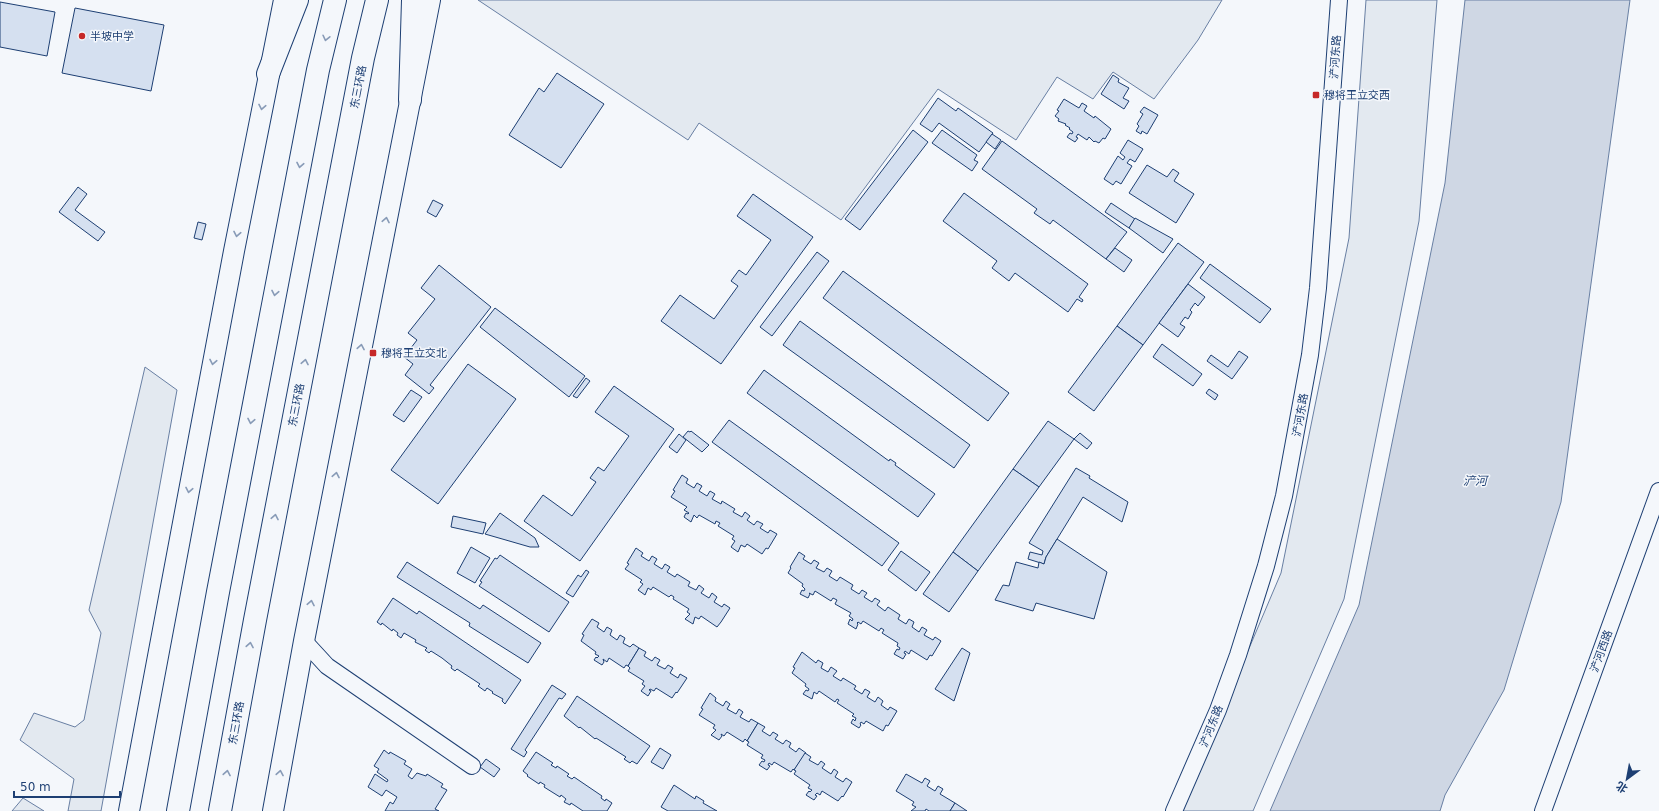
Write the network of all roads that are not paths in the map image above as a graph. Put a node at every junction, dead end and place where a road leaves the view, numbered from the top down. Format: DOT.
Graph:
graph roads {
  1 [pos="284,0"];
  2 [pos="297,0"];
  3 [pos="335,0"];
  4 [pos="377,0"];
  5 [pos="413,0"];
  6 [pos="430,0"];
  7 [pos="1339,0"];
  8 [pos="268,74"];
  9 [pos="410,100"];
  10 [pos="1659,490"];
  11 [pos="304,641"];
  12 [pos="472,766"];
  13 [pos="129,811"];
  14 [pos="178,811"];
  15 [pos="220,811"];
  16 [pos="273,811"];
  17 [pos="1174,811"];
  18 [pos="1543,811"];
  1 -- 8 [label="main road"];
  2 -- 8 [label="highway"];
  3 -- 14 [label="highway, one-way"];
  15 -- 4 [label="highway, 东三环路, one-way"];
  5 -- 9 [label="highway"];
  6 -- 9 [label="main road"];
  7 -- 17 [label="street, 浐河东路"];
  8 -- 13 [label="main road, one-way"];
  11 -- 9 [label="main road, one-way"];
  10 -- 18 [label="street, 浐河西路"];
  11 -- 12 [label="street"];
  16 -- 11 [label="main road, one-way"];
}
